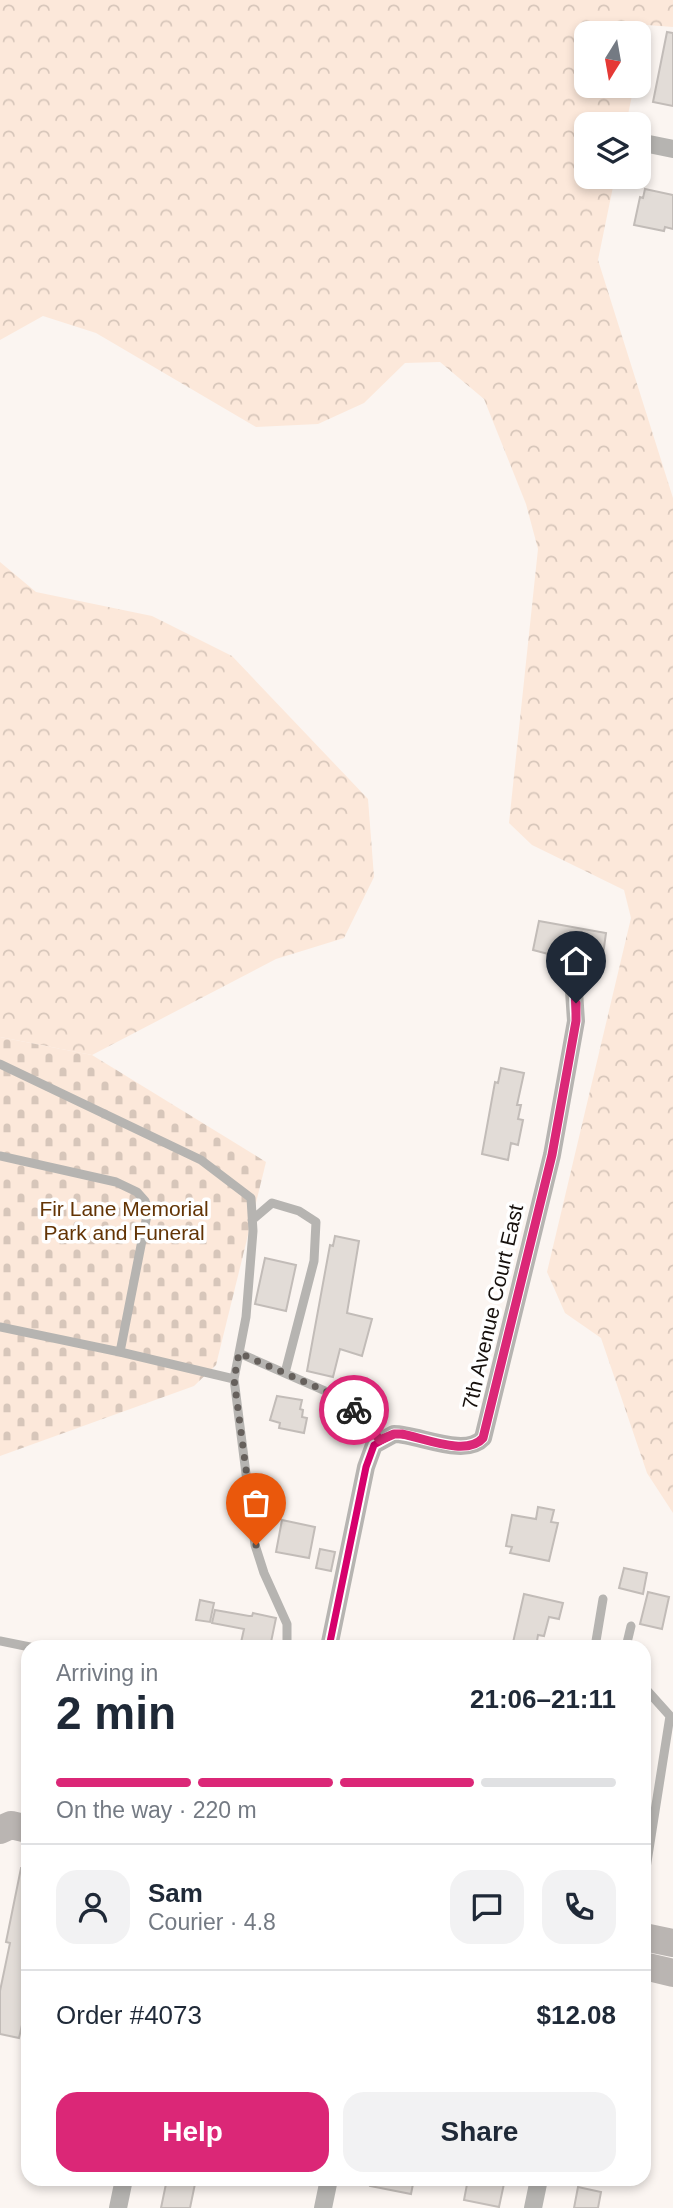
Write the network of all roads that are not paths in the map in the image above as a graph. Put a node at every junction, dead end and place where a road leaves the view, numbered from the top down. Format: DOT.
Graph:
graph roads {
  1 [pos="651,144"];
  2 [pos="673,149"];
  3 [pos="574,991"];
  4 [pos="0,1064"];
  5 [pos="0,1156"];
  6 [pos="252,1220"];
  7 [pos="0,1328"];
  8 [pos="120,1352"];
  9 [pos="239,1353"];
  10 [pos="285,1373"];
  11 [pos="234,1379"];
  12 [pos="380,1440"];
  13 [pos="603,1599"];
  14 [pos="631,1626"];
  15 [pos="287,1640"];
  16 [pos="330,1640"];
  17 [pos="596,1640"];
  18 [pos="628,1640"];
  19 [pos="0,1641"];
  20 [pos="21,1645"];
  21 [pos="651,1695"];
  22 [pos="0,1807"];
  23 [pos="21,1812"];
  24 [pos="21,1827"];
  25 [pos="0,1832"];
  26 [pos="651,1837"];
  27 [pos="21,1840"];
  28 [pos="651,1938"];
  29 [pos="673,1943"];
  30 [pos="651,1968"];
  31 [pos="673,1973"];
  32 [pos="123,2186"];
  33 [pos="328,2186"];
  34 [pos="538,2186"];
  35 [pos="118,2208"];
  36 [pos="323,2208"];
  37 [pos="533,2208"];
  1 -- 2 [label="street"];
  3 -- 12 [label="street, 7th Avenue Court East"];
  4 -- 6 [label="lane"];
  5 -- 8 [label="lane"];
  6 -- 9 [label="lane"];
  6 -- 10 [label="lane"];
  7 -- 8 [label="lane"];
  8 -- 11 [label="lane"];
  9 -- 10 [label="lane"];
  9 -- 11 [label="lane"];
  10 -- 12 [label="lane"];
  11 -- 15 [label="lane"];
  12 -- 16 [label="street"];
  13 -- 17 [label="lane"];
  14 -- 18 [label="lane"];
  19 -- 20 [label="lane"];
  21 -- 26 [label="lane"];
  22 -- 23 [label="main road"];
  24 -- 25 [label="main road"];
  25 -- 27 [label="main road"];
  28 -- 29 [label="main road"];
  30 -- 31 [label="main road"];
  32 -- 35 [label="street"];
  33 -- 36 [label="street"];
  34 -- 37 [label="street"];
}
